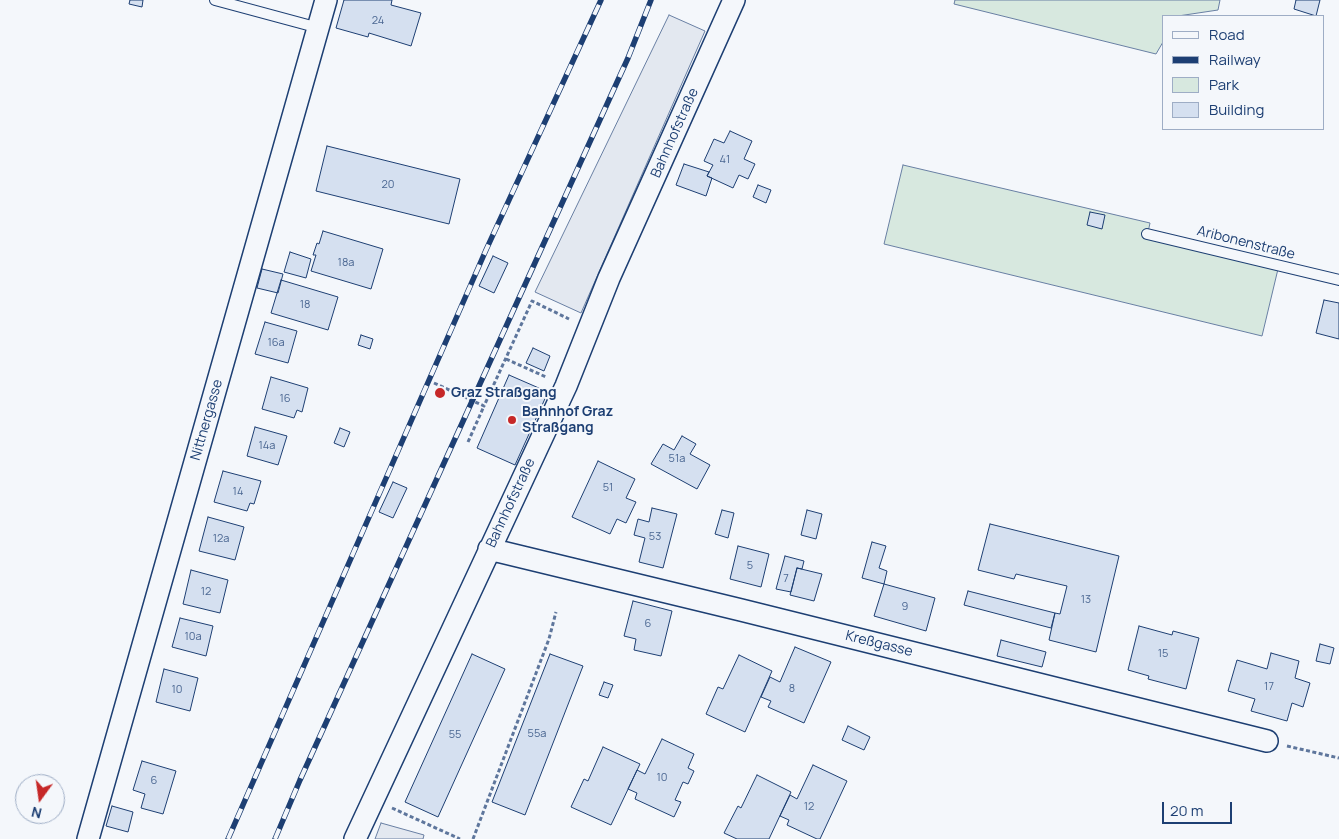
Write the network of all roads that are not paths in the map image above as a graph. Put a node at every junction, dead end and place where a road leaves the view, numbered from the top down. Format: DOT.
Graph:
graph roads {
  1 [pos="215,0"];
  2 [pos="326,0"];
  3 [pos="734,0"];
  4 [pos="319,28"];
  5 [pos="1147,234"];
  6 [pos="1339,280"];
  7 [pos="489,549"];
  8 [pos="1267,741"];
  9 [pos="88,839"];
  10 [pos="355,839"];
  1 -- 4 [label="lane"];
  2 -- 4 [label="street, Nittnergasse"];
  3 -- 7 [label="street, Bahnhofstraße"];
  4 -- 9 [label="street, Nittnergasse"];
  5 -- 6 [label="lane, Aribonenstraße"];
  7 -- 8 [label="street, Kreßgasse"];
  7 -- 10 [label="street, Bahnhofstraße"];
}
